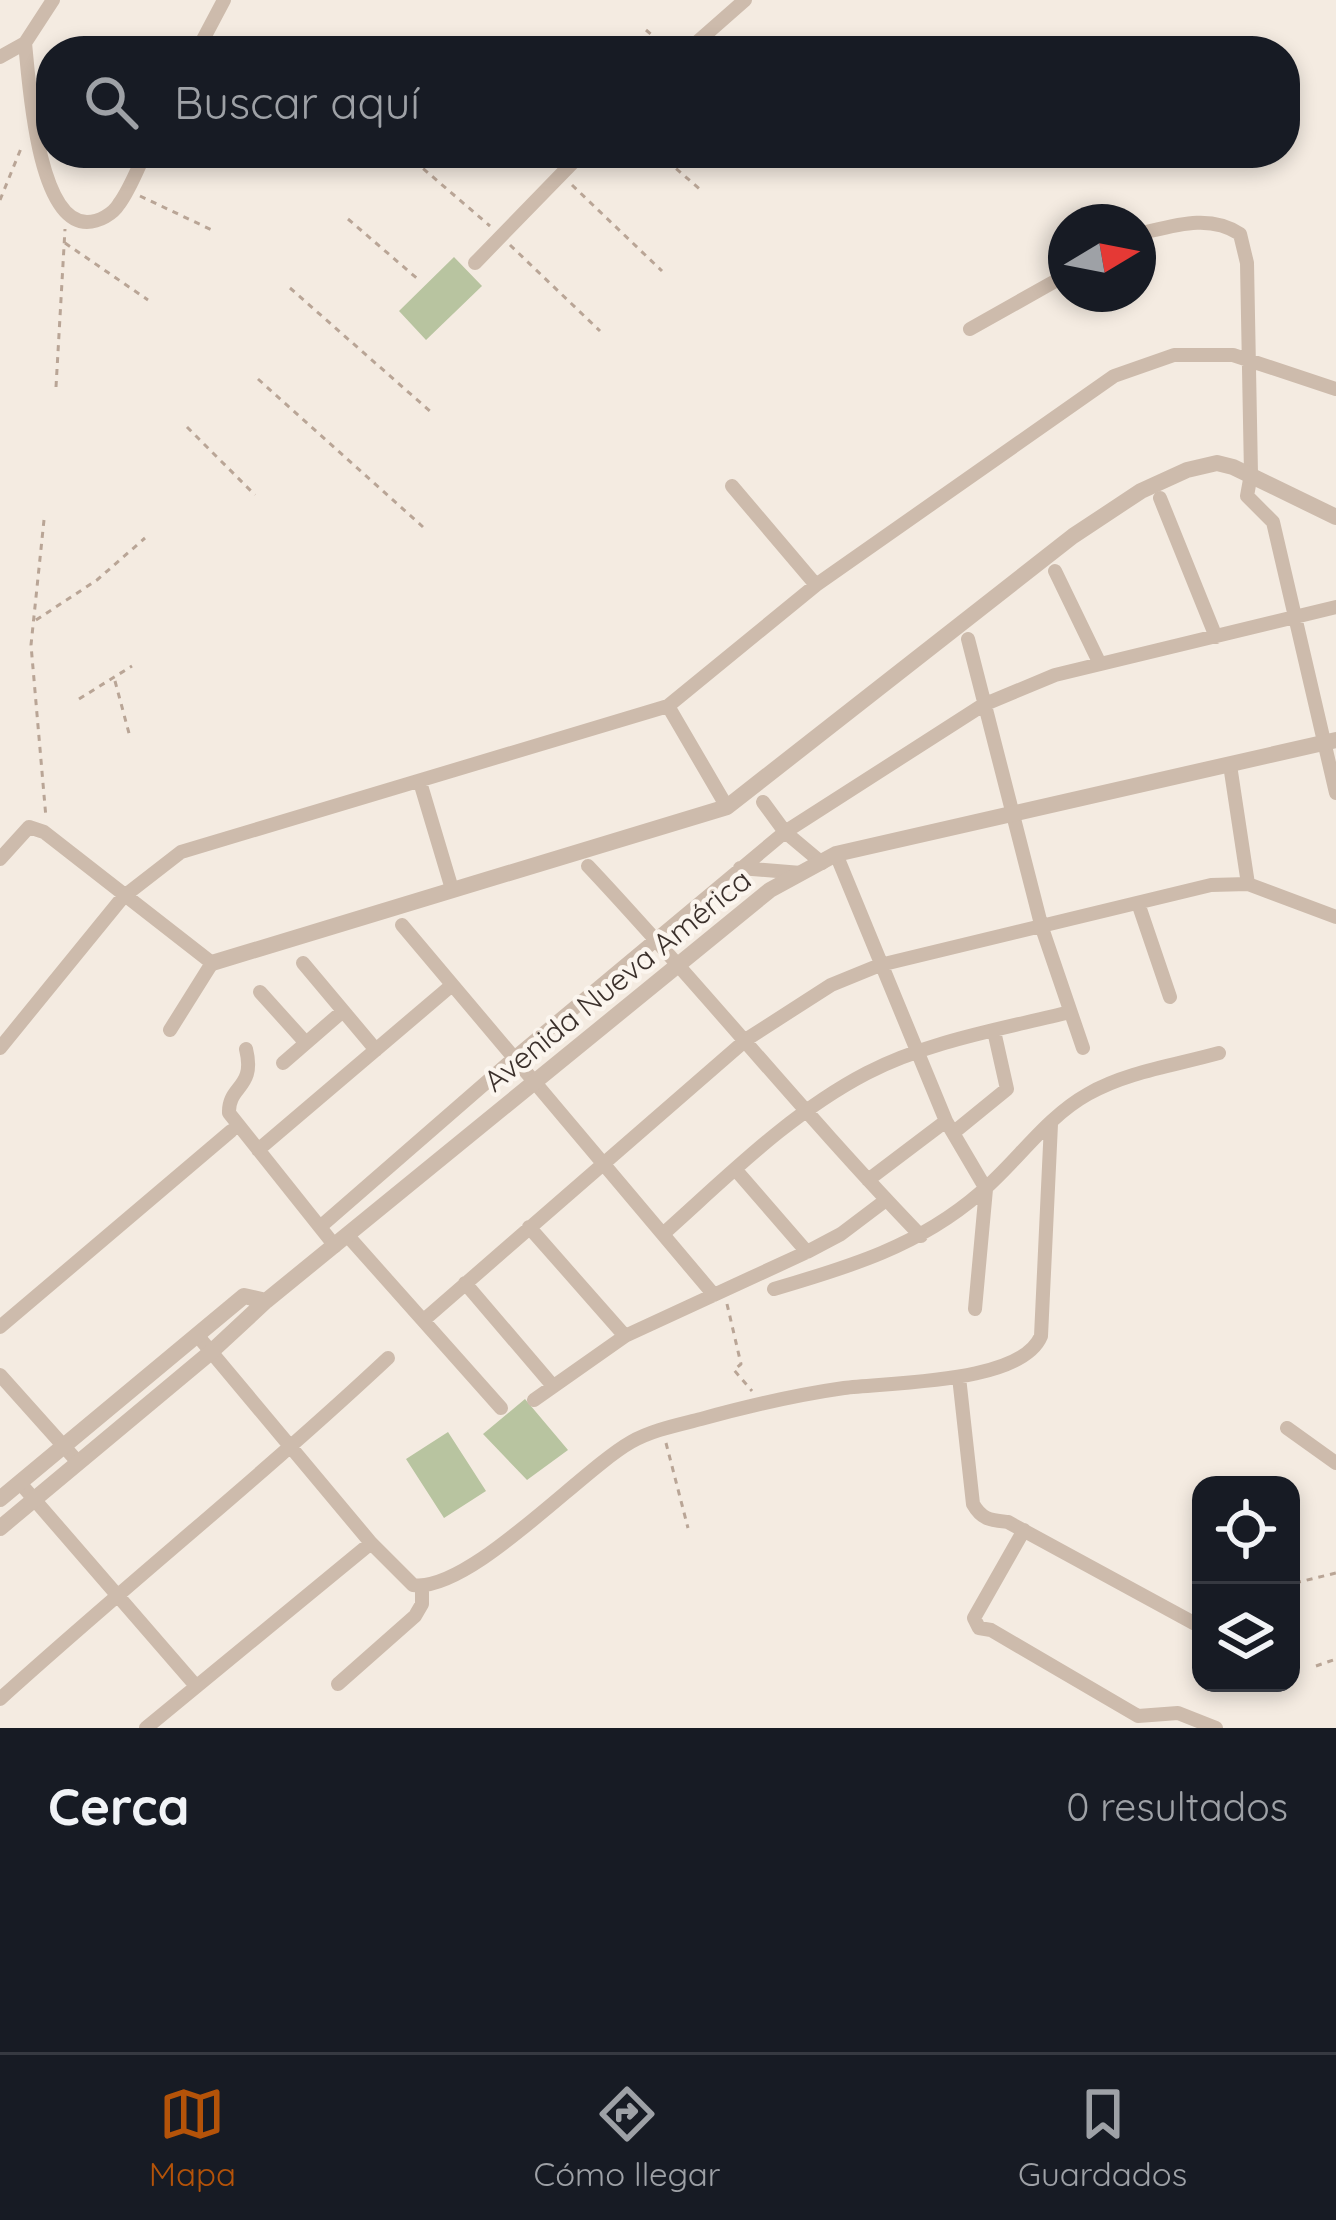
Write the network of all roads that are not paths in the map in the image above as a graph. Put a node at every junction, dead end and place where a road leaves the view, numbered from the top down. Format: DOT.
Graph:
graph roads {
  1 [pos="53,0"];
  2 [pos="224,0"];
  3 [pos="745,0"];
  4 [pos="205,36"];
  5 [pos="704,36"];
  6 [pos="25,43"];
  7 [pos="0,58"];
  8 [pos="36,132"];
  9 [pos="44,168"];
  10 [pos="138,168"];
  11 [pos="566,168"];
  12 [pos="1156,230"];
  13 [pos="475,263"];
  14 [pos="1048,285"];
  15 [pos="970,329"];
  16 [pos="1249,360"];
  17 [pos="1336,389"];
  18 [pos="1251,474"];
  19 [pos="732,486"];
  20 [pos="1160,498"];
  21 [pos="1336,517"];
  22 [pos="1055,571"];
  23 [pos="815,585"];
  24 [pos="1336,607"];
  25 [pos="1296,618"];
  26 [pos="1216,637"];
  27 [pos="968,640"];
  28 [pos="1100,664"];
  29 [pos="983,705"];
  30 [pos="668,706"];
  31 [pos="1330,741"];
  32 [pos="1230,765"];
  33 [pos="420,782"];
  34 [pos="1336,793"];
  35 [pos="763,802"];
  36 [pos="727,807"];
  37 [pos="1011,815"];
  38 [pos="784,832"];
  39 [pos="829,858"];
  40 [pos="0,859"];
  41 [pos="589,866"];
  42 [pos="740,868"];
  43 [pos="802,873"];
  44 [pos="1247,884"];
  45 [pos="452,890"];
  46 [pos="123,897"];
  47 [pos="1138,903"];
  48 [pos="1336,917"];
  49 [pos="402,925"];
  50 [pos="1042,928"];
  51 [pos="656,938"];
  52 [pos="212,962"];
  53 [pos="680,963"];
  54 [pos="303,964"];
  55 [pos="880,965"];
  56 [pos="452,985"];
  57 [pos="260,992"];
  58 [pos="1170,997"];
  59 [pos="344,1011"];
  60 [pos="1070,1012"];
  61 [pos="170,1030"];
  62 [pos="994,1031"];
  63 [pos="747,1039"];
  64 [pos="306,1043"];
  65 [pos="0,1048"];
  66 [pos="1083,1048"];
  67 [pos="246,1049"];
  68 [pos="376,1050"];
  69 [pos="916,1052"];
  70 [pos="1219,1054"];
  71 [pos="513,1058"];
  72 [pos="283,1063"];
  73 [pos="533,1083"];
  74 [pos="807,1110"];
  75 [pos="1051,1124"];
  76 [pos="950,1127"];
  77 [pos="231,1131"];
  78 [pos="258,1150"];
  79 [pos="602,1162"];
  80 [pos="736,1169"];
  81 [pos="868,1180"];
  82 [pos="986,1189"];
  83 [pos="886,1200"];
  84 [pos="320,1227"];
  85 [pos="529,1227"];
  86 [pos="663,1234"];
  87 [pos="922,1236"];
  88 [pos="341,1240"];
  89 [pos="807,1252"];
  90 [pos="465,1282"];
  91 [pos="774,1289"];
  92 [pos="719,1293"];
  93 [pos="266,1301"];
  94 [pos="975,1309"];
  95 [pos="425,1319"];
  96 [pos="0,1327"];
  97 [pos="197,1335"];
  98 [pos="625,1336"];
  99 [pos="211,1352"];
  100 [pos="388,1358"];
  101 [pos="0,1375"];
  102 [pos="959,1377"];
  103 [pos="553,1386"];
  104 [pos="534,1400"];
  105 [pos="501,1408"];
  106 [pos="1287,1428"];
  107 [pos="64,1445"];
  108 [pos="291,1449"];
  109 [pos="77,1461"];
  110 [pos="1336,1463"];
  111 [pos="20,1483"];
  112 [pos="34,1498"];
  113 [pos="0,1499"];
  114 [pos="0,1528"];
  115 [pos="1024,1531"];
  116 [pos="371,1543"];
  117 [pos="422,1586"];
  118 [pos="117,1593"];
  119 [pos="1192,1622"];
  120 [pos="338,1684"];
  121 [pos="196,1685"];
  122 [pos="0,1699"];
  123 [pos="156,1725"];
  124 [pos="1216,1728"];
  1 -- 6 [label="street"];
  2 -- 4 [label="street"];
  3 -- 5 [label="street"];
  6 -- 7 [label="street"];
  6 -- 8 [label="street"];
  9 -- 10 [label="street"];
  11 -- 13 [label="street"];
  12 -- 16 [label="street"];
  14 -- 15 [label="street"];
  16 -- 17 [label="street"];
  16 -- 18 [label="street"];
  16 -- 23 [label="street"];
  18 -- 21 [label="street"];
  18 -- 25 [label="street"];
  18 -- 36 [label="street"];
  19 -- 23 [label="street"];
  20 -- 26 [label="street"];
  22 -- 28 [label="street"];
  23 -- 30 [label="street"];
  24 -- 25 [label="street"];
  25 -- 26 [label="street"];
  25 -- 31 [label="street"];
  26 -- 28 [label="street"];
  27 -- 29 [label="street"];
  28 -- 29 [label="street"];
  29 -- 37 [label="street"];
  29 -- 38 [label="street"];
  30 -- 33 [label="street"];
  30 -- 36 [label="street"];
  31 -- 32 [label="street, Avenida Nueva América"];
  31 -- 34 [label="street"];
  32 -- 37 [label="street, Avenida Nueva América"];
  32 -- 44 [label="street"];
  33 -- 45 [label="street"];
  33 -- 46 [label="street"];
  35 -- 38 [label="street"];
  36 -- 45 [label="street"];
  37 -- 39 [label="street, Avenida Nueva América"];
  37 -- 50 [label="street"];
  38 -- 39 [label="street"];
  38 -- 42 [label="street"];
  39 -- 43 [label="street, Avenida Nueva América"];
  39 -- 55 [label="street"];
  40 -- 46 [label="street"];
  41 -- 51 [label="street"];
  42 -- 43 [label="street"];
  42 -- 51 [label="street"];
  43 -- 53 [label="street, Avenida Nueva América"];
  44 -- 47 [label="street"];
  44 -- 48 [label="street"];
  45 -- 52 [label="street"];
  46 -- 52 [label="street"];
  46 -- 65 [label="street"];
  47 -- 50 [label="street"];
  47 -- 58 [label="street"];
  49 -- 56 [label="street"];
  50 -- 55 [label="street"];
  50 -- 60 [label="street"];
  51 -- 53 [label="street"];
  51 -- 71 [label="street"];
  52 -- 61 [label="street"];
  53 -- 63 [label="street"];
  53 -- 73 [label="street, Avenida Nueva América"];
  54 -- 59 [label="street"];
  55 -- 63 [label="street"];
  55 -- 69 [label="street"];
  56 -- 68 [label="street"];
  56 -- 71 [label="street"];
  57 -- 64 [label="street"];
  59 -- 64 [label="street"];
  59 -- 68 [label="street"];
  60 -- 62 [label="street"];
  60 -- 66 [label="street"];
  62 -- 69 [label="street"];
  62 -- 76 [label="street"];
  63 -- 74 [label="street"];
  63 -- 79 [label="street"];
  64 -- 72 [label="street"];
  67 -- 78 [label="street"];
  68 -- 78 [label="street"];
  69 -- 74 [label="street"];
  69 -- 76 [label="street"];
  70 -- 75 [label="street"];
  71 -- 73 [label="street"];
  71 -- 84 [label="street"];
  73 -- 79 [label="street"];
  73 -- 88 [label="street, Avenida Nueva América"];
  74 -- 80 [label="street"];
  74 -- 81 [label="street"];
  75 -- 82 [label="street"];
  75 -- 102 [label="street"];
  76 -- 81 [label="street"];
  76 -- 82 [label="street"];
  77 -- 96 [label="street"];
  78 -- 84 [label="street"];
  79 -- 85 [label="street"];
  79 -- 86 [label="street"];
  80 -- 86 [label="street"];
  80 -- 89 [label="street"];
  81 -- 83 [label="street"];
  82 -- 87 [label="street"];
  82 -- 94 [label="street"];
  83 -- 87 [label="street"];
  83 -- 89 [label="street"];
  84 -- 88 [label="street"];
  85 -- 90 [label="street"];
  85 -- 98 [label="street"];
  86 -- 92 [label="street"];
  87 -- 91 [label="street"];
  88 -- 93 [label="street, Avenida Nueva América"];
  88 -- 95 [label="street"];
  89 -- 92 [label="street"];
  90 -- 95 [label="street"];
  90 -- 103 [label="street"];
  92 -- 98 [label="street"];
  93 -- 97 [label="street"];
  93 -- 99 [label="street"];
  95 -- 105 [label="street"];
  97 -- 99 [label="street"];
  97 -- 107 [label="street"];
  98 -- 103 [label="street"];
  99 -- 108 [label="street"];
  99 -- 109 [label="street"];
  100 -- 108 [label="street"];
  101 -- 107 [label="street"];
  102 -- 115 [label="street"];
  102 -- 117 [label="street"];
  103 -- 104 [label="street"];
  106 -- 110 [label="street"];
  107 -- 109 [label="street"];
  107 -- 111 [label="street"];
  108 -- 116 [label="street"];
  108 -- 118 [label="street"];
  109 -- 112 [label="street"];
  111 -- 112 [label="street"];
  111 -- 113 [label="street"];
  112 -- 114 [label="street"];
  112 -- 118 [label="street"];
  115 -- 119 [label="street"];
  115 -- 124 [label="street"];
  116 -- 117 [label="street"];
  116 -- 121 [label="street"];
  117 -- 120 [label="street"];
  118 -- 121 [label="street"];
  118 -- 122 [label="street"];
  121 -- 123 [label="street"];
}
